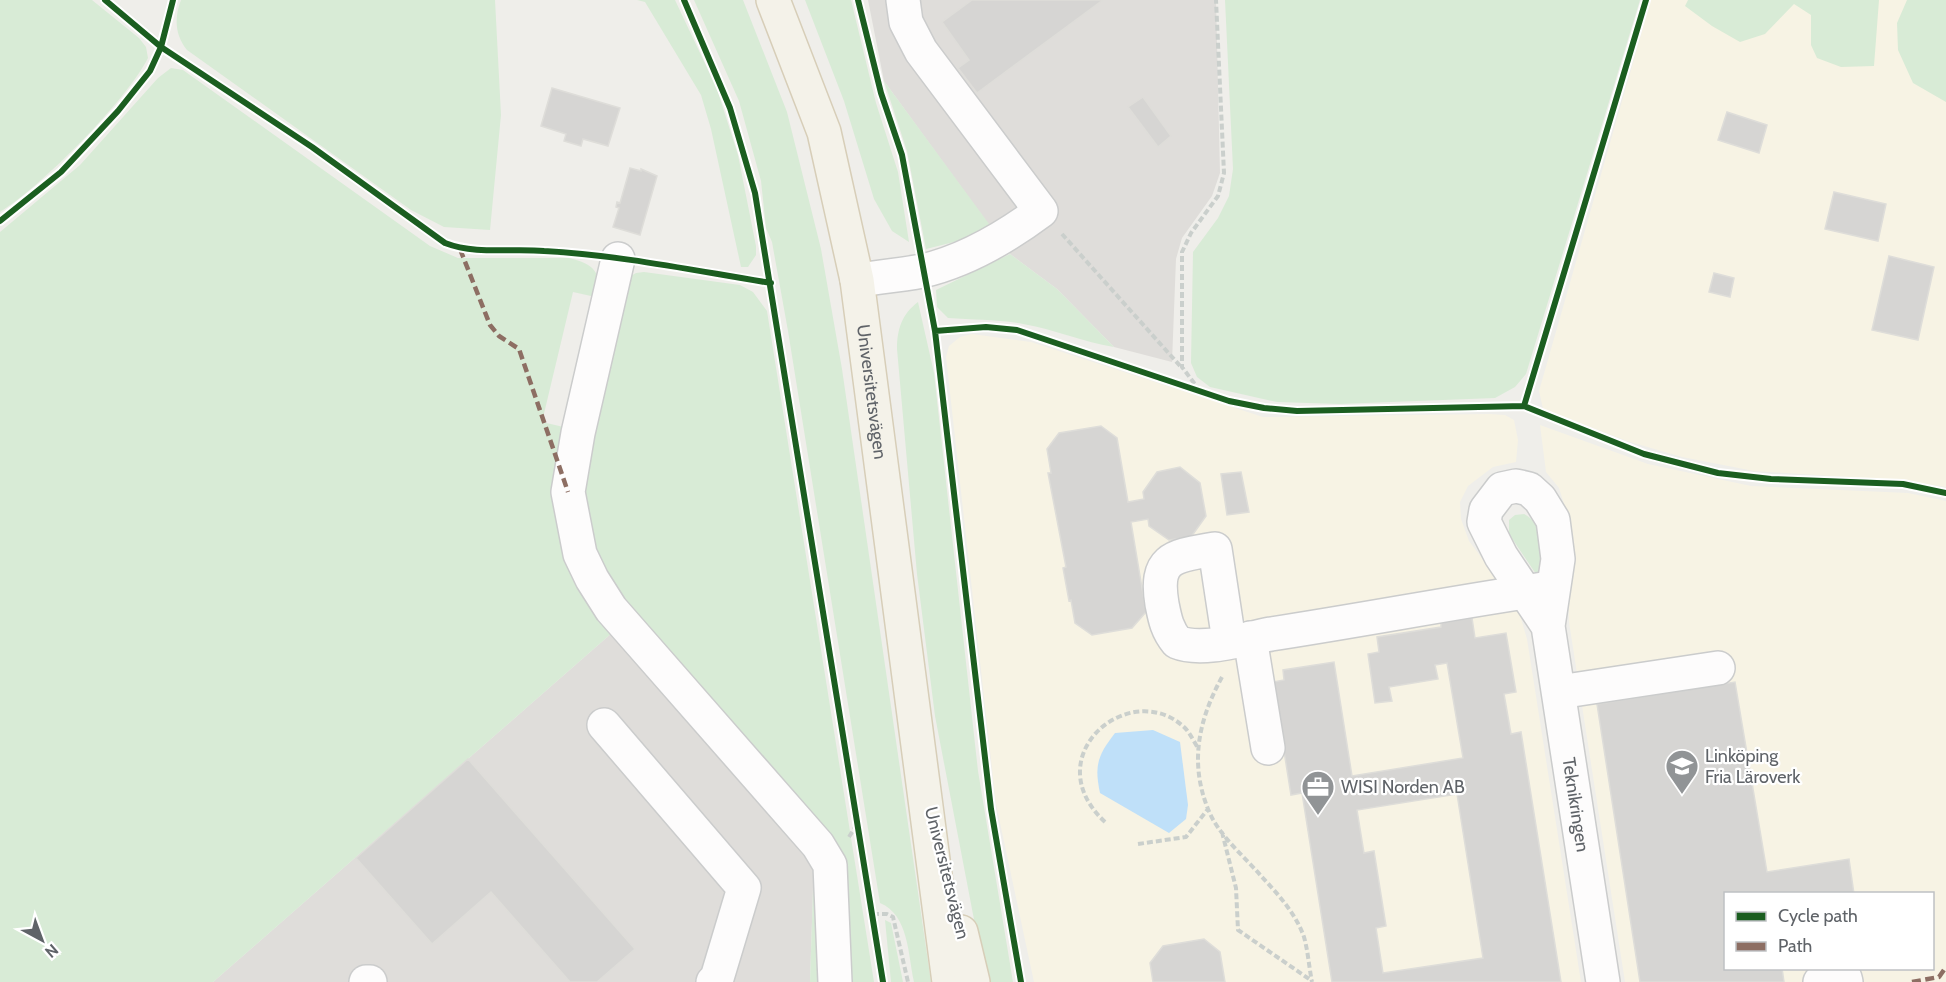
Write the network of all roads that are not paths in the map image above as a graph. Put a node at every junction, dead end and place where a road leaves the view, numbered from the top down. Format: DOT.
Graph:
graph roads {
  1 [pos="768,0"];
  2 [pos="903,0"];
  3 [pos="780,14"];
  4 [pos="618,259"];
  5 [pos="857,280"];
  6 [pos="1718,668"];
  7 [pos="1558,692"];
  8 [pos="604,725"];
  9 [pos="1268,748"];
  10 [pos="920,764"];
  11 [pos="717,981"];
  12 [pos="835,982"];
  13 [pos="949,982"];
  14 [pos="973,982"];
  15 [pos="1603,982"];
  16 [pos="1821,982"];
  17 [pos="1846,982"];
  1 -- 3 [label="main road, Universitetsvägen"];
  2 -- 5 [label="street"];
  3 -- 5 [label="main road, Universitetsvägen"];
  4 -- 12 [label="street"];
  5 -- 10 [label="main road, Universitetsvägen"];
  6 -- 7 [label="street"];
  7 -- 9 [label="street, Teknikringen"];
  7 -- 15 [label="street, Teknikringen"];
  8 -- 11 [label="street"];
  10 -- 13 [label="main road, Universitetsvägen"];
  10 -- 14 [label="main road, Universitetsvägen"];
  16 -- 17 [label="street"];
}
